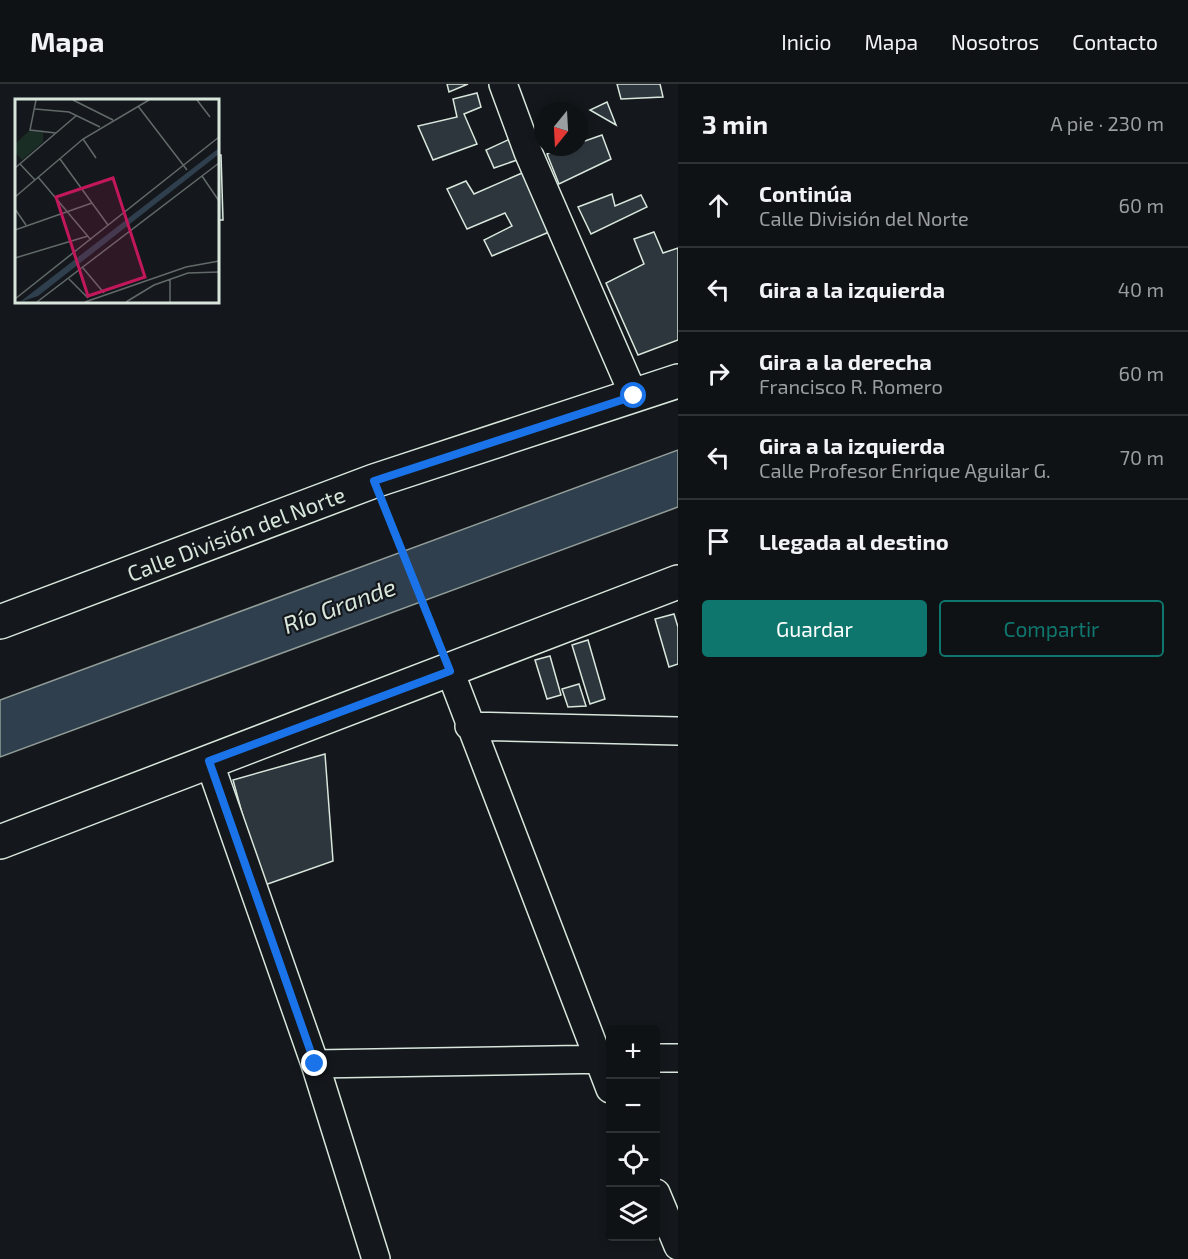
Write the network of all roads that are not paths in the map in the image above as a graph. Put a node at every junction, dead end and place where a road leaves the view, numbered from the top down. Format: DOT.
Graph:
graph roads {
  1 [pos="503,84"];
  2 [pos="678,381"];
  3 [pos="634,396"];
  4 [pos="678,582"];
  5 [pos="0,622"];
  6 [pos="450,671"];
  7 [pos="469,726"];
  8 [pos="678,731"];
  9 [pos="209,761"];
  10 [pos="0,842"];
  11 [pos="660,1058"];
  12 [pos="678,1058"];
  13 [pos="604,1059"];
  14 [pos="315,1064"];
  15 [pos="608,1079"];
  16 [pos="660,1203"];
  17 [pos="678,1246"];
  18 [pos="376,1259"];
  1 -- 3 [label="street"];
  2 -- 3 [label="main road, Calle División del Norte"];
  3 -- 5 [label="main road, Calle División del Norte"];
  4 -- 6 [label="main road"];
  6 -- 7 [label="street"];
  6 -- 9 [label="main road"];
  7 -- 8 [label="street"];
  7 -- 13 [label="street"];
  9 -- 10 [label="main road"];
  9 -- 14 [label="street"];
  11 -- 12 [label="street"];
  13 -- 14 [label="street"];
  13 -- 15 [label="street"];
  14 -- 18 [label="street"];
  16 -- 17 [label="street"];
}
